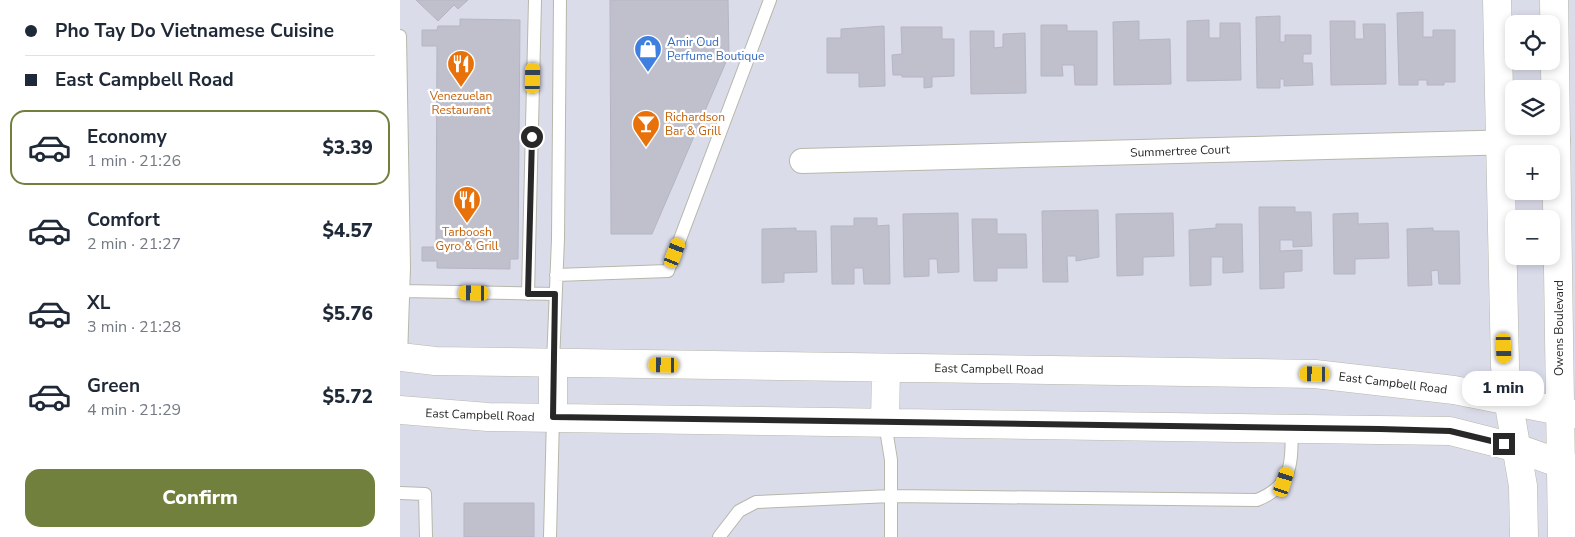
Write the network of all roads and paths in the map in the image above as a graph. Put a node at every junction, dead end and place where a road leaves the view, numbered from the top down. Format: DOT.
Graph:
graph roads {
  1 [pos="535,0"];
  2 [pos="560,0"];
  3 [pos="770,0"];
  4 [pos="1497,0"];
  5 [pos="1554,0"];
  6 [pos="400,36"];
  7 [pos="1558,141"];
  8 [pos="1499,142"];
  9 [pos="802,161"];
  10 [pos="402,266"];
  11 [pos="556,275"];
  12 [pos="403,291"];
  13 [pos="528,294"];
  14 [pos="555,294"];
  15 [pos="401,357"];
  16 [pos="553,363"];
  17 [pos="886,368"];
  18 [pos="1508,399"];
  19 [pos="400,410"];
  20 [pos="1567,412"];
  21 [pos="553,417"];
  22 [pos="886,423"];
  23 [pos="1292,427"];
  24 [pos="1517,448"];
  25 [pos="1568,467"];
  26 [pos="400,493"];
  27 [pos="891,496"];
  28 [pos="426,537"];
  29 [pos="550,537"];
  30 [pos="719,537"];
  31 [pos="891,537"];
  32 [pos="1524,537"];
  33 [pos="1562,537"];
  1 -- 13 [label="lane"];
  2 -- 11 [label="lane"];
  3 -- 11 [label="lane"];
  4 -- 8 [label="main road"];
  5 -- 7 [label="main road, Owens Boulevard"];
  6 -- 10 [label="lane"];
  7 -- 8 [label="street, Summertree Court"];
  7 -- 20 [label="main road, Owens Boulevard"];
  8 -- 9 [label="street, Summertree Court"];
  8 -- 18 [label="main road"];
  10 -- 12 [label="lane"];
  11 -- 14 [label="lane"];
  12 -- 13 [label="lane"];
  12 -- 15 [label="lane"];
  13 -- 14 [label="lane"];
  14 -- 16 [label="lane"];
  15 -- 16 [label="main road, East Campbell Road"];
  16 -- 17 [label="main road, East Campbell Road"];
  16 -- 21 [label="main road"];
  17 -- 18 [label="main road, East Campbell Road"];
  17 -- 22 [label="main road"];
  18 -- 20 [label="main road, East Campbell Road"];
  18 -- 24 [label="main road"];
  19 -- 21 [label="main road, East Campbell Road"];
  20 -- 25 [label="main road, Owens Boulevard"];
  21 -- 22 [label="main road, East Campbell Road"];
  21 -- 29 [label="lane"];
  22 -- 23 [label="main road, East Campbell Road"];
  22 -- 27 [label="lane"];
  23 -- 24 [label="main road, East Campbell Road"];
  23 -- 27 [label="lane"];
  24 -- 25 [label="main road, East Campbell Road"];
  24 -- 32 [label="main road"];
  25 -- 33 [label="main road, Owens Boulevard"];
  26 -- 28 [label="lane"];
  27 -- 30 [label="lane"];
  27 -- 31 [label="lane"];
}
